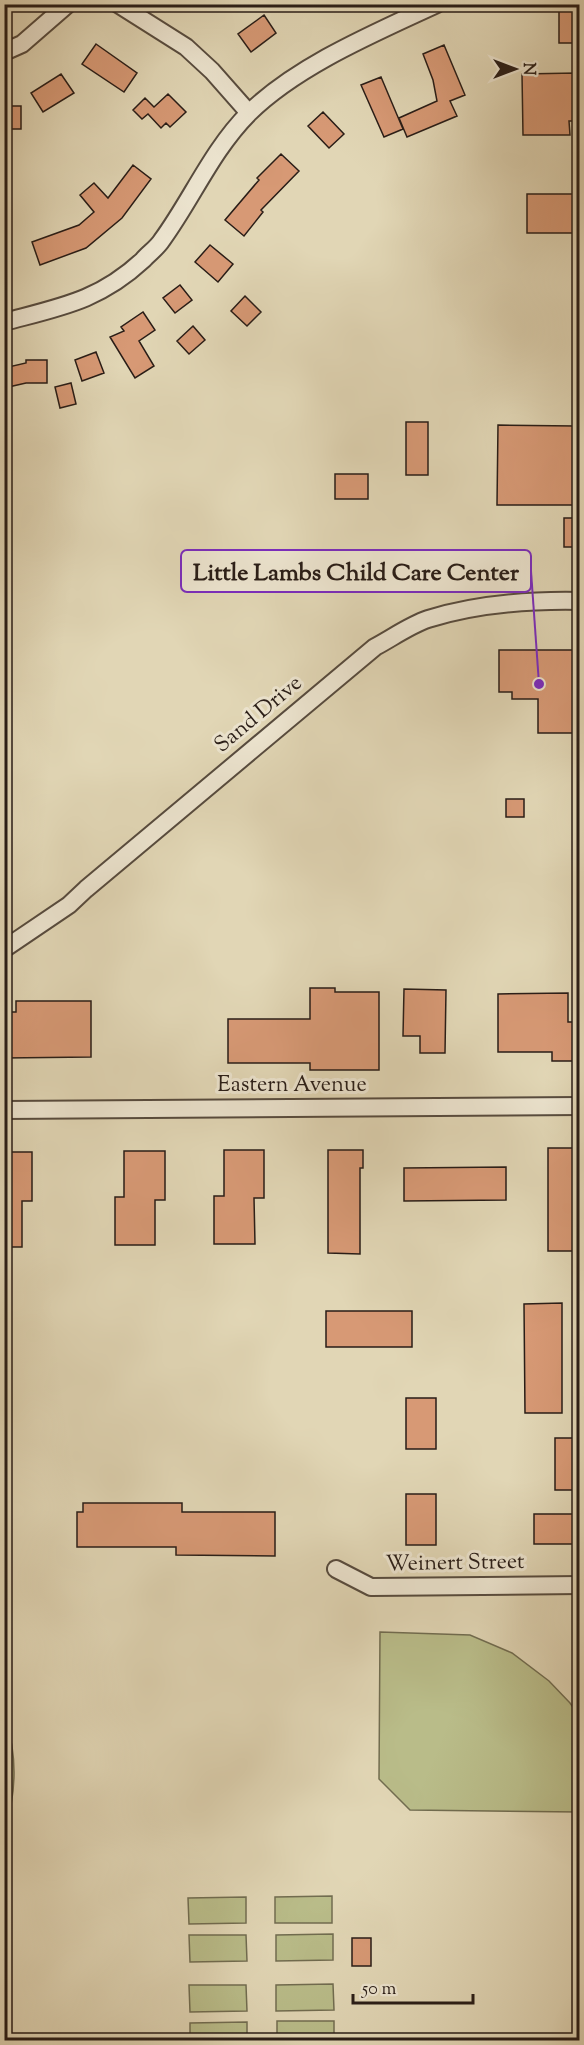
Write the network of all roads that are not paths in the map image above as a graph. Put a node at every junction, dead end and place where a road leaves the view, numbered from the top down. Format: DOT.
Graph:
graph roads {
  1 [pos="68,4"];
  2 [pos="118,4"];
  3 [pos="436,4"];
  4 [pos="4,52"];
  5 [pos="249,113"];
  6 [pos="4,322"];
  7 [pos="579,601"];
  8 [pos="4,949"];
  9 [pos="579,1107"];
  10 [pos="4,1110"];
  11 [pos="336,1569"];
  12 [pos="579,1585"];
  1 -- 4 [label="street"];
  2 -- 5 [label="street"];
  3 -- 5 [label="street"];
  5 -- 6 [label="street"];
  7 -- 8 [label="street, Sand Drive"];
  9 -- 10 [label="street, Eastern Avenue"];
  11 -- 12 [label="street, Weinert Street"];
}
